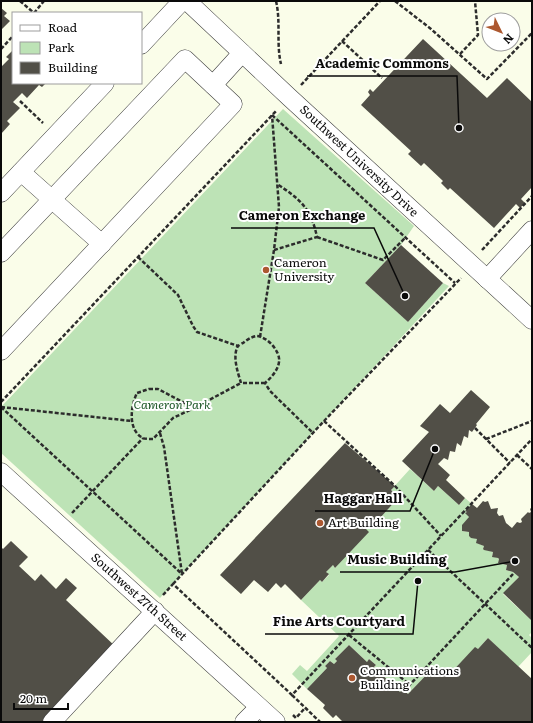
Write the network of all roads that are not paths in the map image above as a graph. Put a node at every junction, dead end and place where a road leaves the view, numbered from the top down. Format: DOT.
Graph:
graph roads {
  1 [pos="177,3"];
  2 [pos="146,39"];
  3 [pos="242,53"];
  4 [pos="103,84"];
  5 [pos="213,85"];
  6 [pos="21,172"];
  7 [pos="1,193"];
  8 [pos="52,199"];
  9 [pos="532,230"];
  10 [pos="102,244"];
  11 [pos="1,253"];
  12 [pos="487,279"];
  13 [pos="532,320"];
  14 [pos="1,351"];
  15 [pos="1,472"];
  16 [pos="155,611"];
  17 [pos="259,707"];
  18 [pos="52,722"];
  19 [pos="244,722"];
  20 [pos="276,722"];
  1 -- 2 [label="street"];
  1 -- 3 [label="street, Southwest University Drive"];
  3 -- 5 [label="street"];
  3 -- 12 [label="street, Southwest University Drive"];
  4 -- 6 [label="street"];
  5 -- 8 [label="street"];
  5 -- 10 [label="street"];
  6 -- 7 [label="street"];
  6 -- 8 [label="street"];
  8 -- 10 [label="street"];
  8 -- 11 [label="street"];
  9 -- 12 [label="street"];
  10 -- 14 [label="street"];
  12 -- 13 [label="street, Southwest University Drive"];
  15 -- 16 [label="street, Southwest 27th Street"];
  16 -- 17 [label="street, Southwest 27th Street"];
  16 -- 18 [label="street"];
  17 -- 19 [label="street"];
  17 -- 20 [label="street, Southwest 27th Street"];
}
